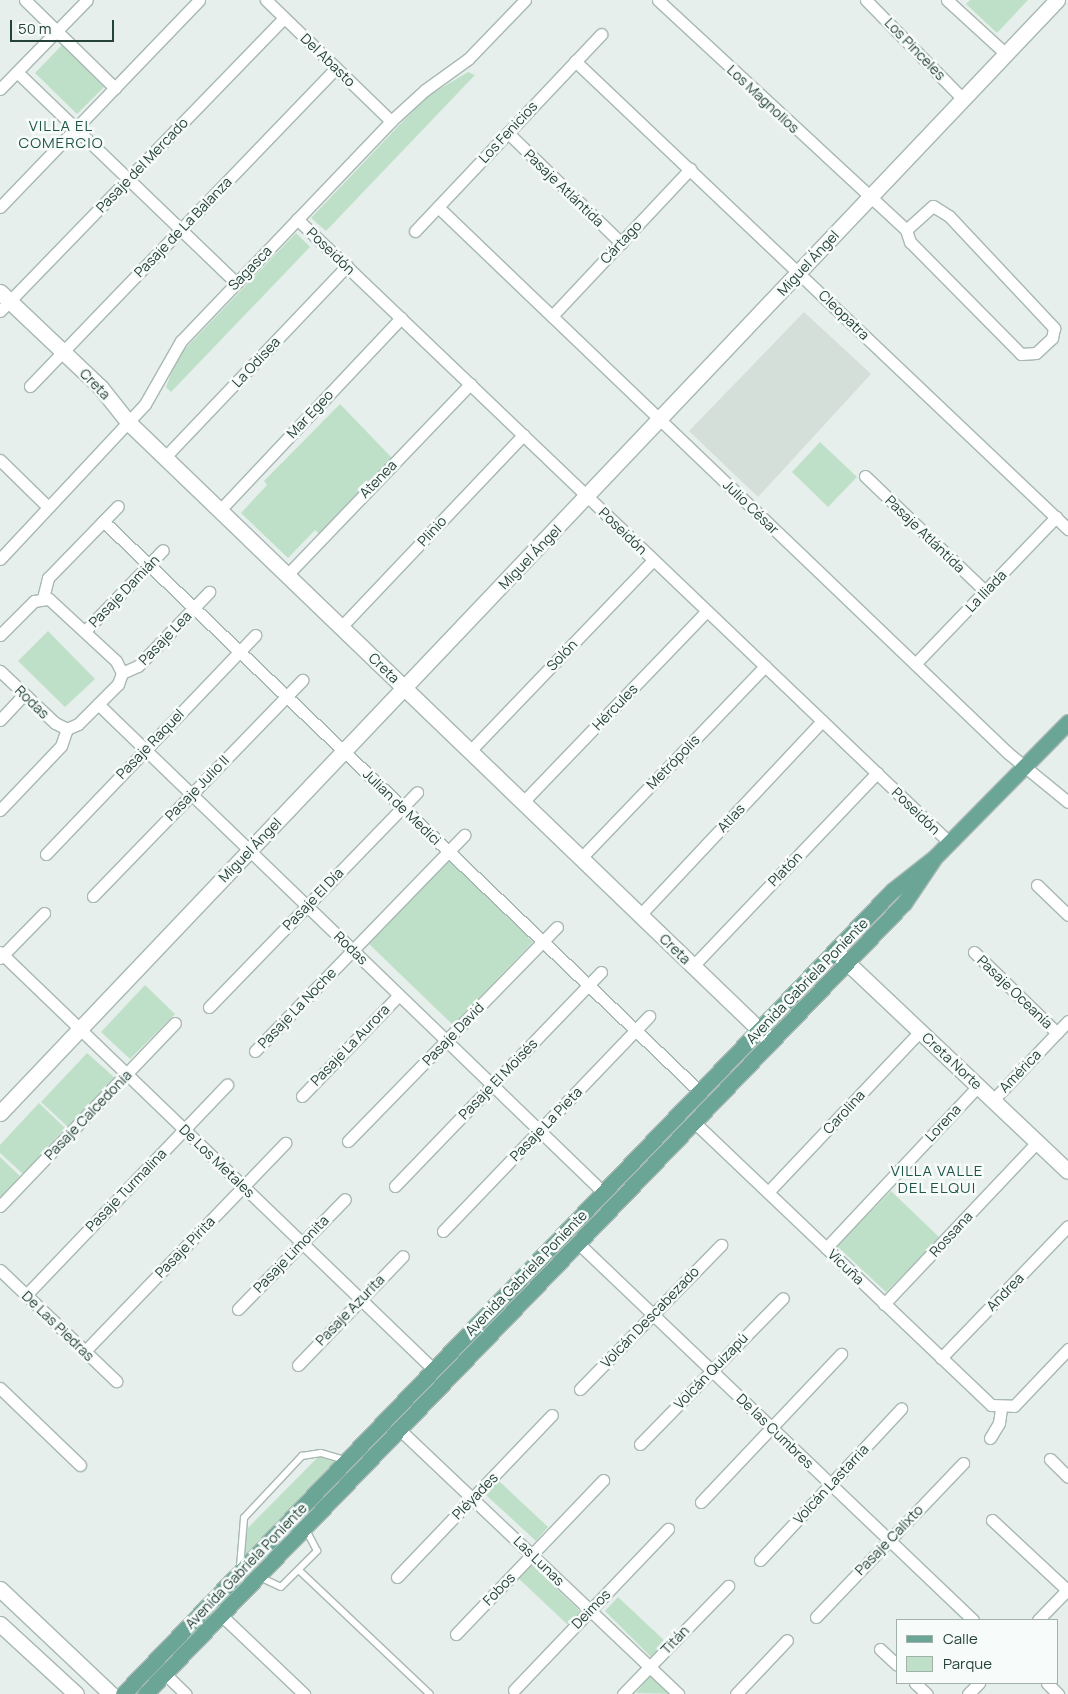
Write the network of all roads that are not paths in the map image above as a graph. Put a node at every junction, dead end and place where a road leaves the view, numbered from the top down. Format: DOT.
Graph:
graph roads {
  1 [pos="25,0"];
  2 [pos="87,0"];
  3 [pos="199,0"];
  4 [pos="266,0"];
  5 [pos="658,0"];
  6 [pos="866,0"];
  7 [pos="947,0"];
  8 [pos="1055,1"];
  9 [pos="521,2"];
  10 [pos="284,18"];
  11 [pos="57,31"];
  12 [pos="601,34"];
  13 [pos="1006,54"];
  14 [pos="576,61"];
  15 [pos="336,68"];
  16 [pos="17,72"];
  17 [pos="115,88"];
  18 [pos="0,89"];
  19 [pos="964,99"];
  20 [pos="391,121"];
  21 [pos="76,128"];
  22 [pos="508,133"];
  23 [pos="690,169"];
  24 [pos="128,179"];
  25 [pos="870,197"];
  26 [pos="0,207"];
  27 [pos="438,207"];
  28 [pos="297,219"];
  29 [pos="180,230"];
  30 [pos="906,230"];
  31 [pos="415,231"];
  32 [pos="621,243"];
  33 [pos="347,266"];
  34 [pos="800,272"];
  35 [pos="236,284"];
  36 [pos="3,301"];
  37 [pos="552,316"];
  38 [pos="400,318"];
  39 [pos="63,352"];
  40 [pos="470,384"];
  41 [pos="30,386"];
  42 [pos="661,420"];
  43 [pos="128,422"];
  44 [pos="523,435"];
  45 [pos="165,457"];
  46 [pos="0,460"];
  47 [pos="865,476"];
  48 [pos="588,496"];
  49 [pos="118,506"];
  50 [pos="48,507"];
  51 [pos="220,510"];
  52 [pos="1056,517"];
  53 [pos="103,521"];
  54 [pos="1068,529"];
  55 [pos="163,550"];
  56 [pos="0,558"];
  57 [pos="654,560"];
  58 [pos="149,565"];
  59 [pos="287,575"];
  60 [pos="985,591"];
  61 [pos="209,592"];
  62 [pos="43,598"];
  63 [pos="194,608"];
  64 [pos="707,611"];
  65 [pos="341,626"];
  66 [pos="85,631"];
  67 [pos="0,635"];
  68 [pos="255,635"];
  69 [pos="239,651"];
  70 [pos="915,664"];
  71 [pos="765,666"];
  72 [pos="0,671"];
  73 [pos="122,673"];
  74 [pos="302,680"];
  75 [pos="405,688"];
  76 [pos="24,694"];
  77 [pos="286,696"];
  78 [pos="98,704"];
  79 [pos="0,720"];
  80 [pos="822,721"];
  81 [pos="1068,722"];
  82 [pos="67,729"];
  83 [pos="145,750"];
  84 [pos="470,751"];
  85 [pos="344,752"];
  86 [pos="1026,766"];
  87 [pos="877,773"];
  88 [pos="417,792"];
  89 [pos="191,794"];
  90 [pos="523,802"];
  91 [pos="1068,802"];
  92 [pos="402,807"];
  93 [pos="0,810"];
  94 [pos="464,835"];
  95 [pos="949,842"];
  96 [pos="249,850"];
  97 [pos="449,851"];
  98 [pos="46,854"];
  99 [pos="581,858"];
  100 [pos="934,858"];
  101 [pos="1037,885"];
  102 [pos="93,896"];
  103 [pos="307,906"];
  104 [pos="44,913"];
  105 [pos="640,915"];
  106 [pos="1068,915"];
  107 [pos="557,927"];
  108 [pos="543,941"];
  109 [pos="353,950"];
  110 [pos="835,951"];
  111 [pos="974,952"];
  112 [pos="1,955"];
  113 [pos="847,962"];
  114 [pos="693,966"];
  115 [pos="601,972"];
  116 [pos="589,985"];
  117 [pos="399,995"];
  118 [pos="209,1007"];
  119 [pos="649,1016"];
  120 [pos="1068,1021"];
  121 [pos="175,1023"];
  122 [pos="79,1028"];
  123 [pos="636,1030"];
  124 [pos="760,1030"];
  125 [pos="920,1031"];
  126 [pos="1057,1033"];
  127 [pos="446,1041"];
  128 [pos="771,1041"];
  129 [pos="255,1051"];
  130 [pos="126,1074"];
  131 [pos="227,1085"];
  132 [pos="492,1085"];
  133 [pos="978,1086"];
  134 [pos="700,1092"];
  135 [pos="302,1096"];
  136 [pos="993,1100"];
  137 [pos="0,1113"];
  138 [pos="694,1122"];
  139 [pos="184,1130"];
  140 [pos="540,1131"];
  141 [pos="348,1141"];
  142 [pos="1037,1142"];
  143 [pos="285,1143"];
  144 [pos="1068,1170"];
  145 [pos="395,1186"];
  146 [pos="244,1187"];
  147 [pos="604,1192"];
  148 [pos="768,1192"];
  149 [pos="344,1199"];
  150 [pos="0,1206"];
  151 [pos="1068,1226"];
  152 [pos="443,1231"];
  153 [pos="302,1243"];
  154 [pos="578,1243"];
  155 [pos="720,1245"];
  156 [pos="826,1248"];
  157 [pos="403,1256"];
  158 [pos="0,1270"];
  159 [pos="26,1295"];
  160 [pos="783,1298"];
  161 [pos="361,1300"];
  162 [pos="884,1304"];
  163 [pos="238,1309"];
  164 [pos="653,1314"];
  165 [pos="1068,1349"];
  166 [pos="85,1351"];
  167 [pos="841,1354"];
  168 [pos="941,1358"];
  169 [pos="298,1365"];
  170 [pos="434,1370"];
  171 [pos="712,1371"];
  172 [pos="116,1381"];
  173 [pos="580,1389"];
  174 [pos="2,1395"];
  175 [pos="1001,1408"];
  176 [pos="901,1409"];
  177 [pos="552,1415"];
  178 [pos="400,1428"];
  179 [pos="771,1428"];
  180 [pos="990,1438"];
  181 [pos="640,1444"];
  182 [pos="1050,1459"];
  183 [pos="347,1460"];
  184 [pos="963,1463"];
  185 [pos="80,1465"];
  186 [pos="1068,1476"];
  187 [pos="603,1480"];
  188 [pos="830,1484"];
  189 [pos="473,1498"];
  190 [pos="701,1502"];
  191 [pos="992,1520"];
  192 [pos="305,1528"];
  193 [pos="668,1529"];
  194 [pos="889,1540"];
  195 [pos="532,1555"];
  196 [pos="760,1560"];
  197 [pos="298,1570"];
  198 [pos="240,1572"];
  199 [pos="258,1577"];
  200 [pos="397,1577"];
  201 [pos="728,1586"];
  202 [pos="0,1589"];
  203 [pos="1067,1590"];
  204 [pos="590,1610"];
  205 [pos="221,1615"];
  206 [pos="816,1616"];
  207 [pos="972,1619"];
  208 [pos="1039,1619"];
  209 [pos="0,1624"];
  210 [pos="456,1634"];
  211 [pos="787,1640"];
  212 [pos="880,1649"];
  213 [pos="896,1664"];
  214 [pos="649,1667"];
  215 [pos="164,1673"];
  216 [pos="916,1684"];
  217 [pos="978,1684"];
  218 [pos="1048,1684"];
  219 [pos="514,1690"];
  220 [pos="76,1694"];
  221 [pos="111,1694"];
  222 [pos="123,1694"];
  223 [pos="145,1694"];
  224 [pos="186,1694"];
  225 [pos="304,1694"];
  226 [pos="430,1694"];
  227 [pos="624,1694"];
  228 [pos="678,1694"];
  229 [pos="736,1694"];
  230 [pos="927,1694"];
  231 [pos="968,1694"];
  232 [pos="1058,1694"];
  1 -- 11 [label="street"];
  2 -- 11 [label="street"];
  3 -- 17 [label="street"];
  4 -- 10 [label="street, Del Abasto"];
  5 -- 25 [label="street, Los Magnolios"];
  6 -- 19 [label="street, Los Pinceles"];
  7 -- 13 [label="street"];
  8 -- 13 [label="street, Miguel Ángel"];
  9 -- 20 [label="street, Sagasca"];
  10 -- 15 [label="street, Del Abasto"];
  10 -- 24 [label="street, Pasaje del Mercado"];
  11 -- 16 [label="street"];
  11 -- 17 [label="street"];
  12 -- 14 [label="street, Los Fenicios"];
  13 -- 19 [label="street, Miguel Ángel"];
  14 -- 22 [label="street, Los Fenicios"];
  14 -- 23 [label="street, Cleopatra"];
  15 -- 20 [label="street, Del Abasto"];
  15 -- 29 [label="street, Pasaje de La Balanza"];
  16 -- 18 [label="street"];
  16 -- 21 [label="street"];
  17 -- 21 [label="street"];
  19 -- 25 [label="street, Miguel Ángel"];
  20 -- 28 [label="street, Sagasca"];
  21 -- 24 [label="street"];
  21 -- 26 [label="street"];
  22 -- 27 [label="street, Los Fenicios"];
  22 -- 32 [label="street, Pasaje Atlántida"];
  23 -- 32 [label="street, Cártago"];
  23 -- 34 [label="street, Cleopatra"];
  24 -- 29 [label="street"];
  24 -- 36 [label="street, Pasaje del Mercado"];
  25 -- 30 [label="street, Los Magnolios"];
  25 -- 34 [label="street, Miguel Ángel"];
  27 -- 31 [label="street, Los Fenicios"];
  27 -- 37 [label="street, Julio César"];
  28 -- 33 [label="street, Poseidón"];
  28 -- 35 [label="street, Sagasca"];
  29 -- 35 [label="street"];
  29 -- 39 [label="street, Pasaje de La Balanza"];
  30 -- 30 [label="street, Los Magnolios"];
  32 -- 37 [label="street, Cártago"];
  33 -- 38 [label="street, Poseidón"];
  33 -- 45 [label="street, La Odisea"];
  34 -- 42 [label="street, Miguel Ángel"];
  34 -- 52 [label="street, Cleopatra"];
  35 -- 43 [label="street, Sagasca"];
  36 -- 39 [label="street, Creta"];
  37 -- 42 [label="street, Julio César"];
  38 -- 40 [label="street, Poseidón"];
  38 -- 51 [label="street, Mar Egeo"];
  39 -- 41 [label="street, Pasaje de La Balanza"];
  39 -- 43 [label="street, Creta"];
  40 -- 44 [label="street, Poseidón"];
  40 -- 59 [label="street, Atenea"];
  42 -- 48 [label="street, Miguel Ángel"];
  42 -- 70 [label="street, Julio César"];
  43 -- 45 [label="street, Creta"];
  43 -- 50 [label="street, Sagasca"];
  44 -- 48 [label="street, Poseidón"];
  44 -- 65 [label="street, Plinio"];
  45 -- 51 [label="street, Creta"];
  46 -- 50 [label="street"];
  47 -- 60 [label="street, Pasaje Atlántida"];
  48 -- 57 [label="street, Poseidón"];
  48 -- 75 [label="street, Miguel Ángel"];
  49 -- 53 [label="street"];
  50 -- 56 [label="street, Sagasca"];
  51 -- 59 [label="street, Creta"];
  52 -- 54 [label="street, Cleopatra"];
  52 -- 60 [label="street, La Iliada"];
  53 -- 58 [label="street, Julian de Medici"];
  53 -- 62 [label="street"];
  55 -- 58 [label="street, Pasaje Damián"];
  57 -- 64 [label="street, Poseidón"];
  57 -- 84 [label="street, Solón"];
  58 -- 63 [label="street, Julian de Medici"];
  58 -- 66 [label="street, Pasaje Damián"];
  59 -- 65 [label="street, Creta"];
  60 -- 70 [label="street, La Iliada"];
  61 -- 63 [label="street, Pasaje Lea"];
  62 -- 66 [label="street"];
  62 -- 67 [label="street"];
  63 -- 69 [label="street, Julian de Medici"];
  63 -- 73 [label="street, Pasaje Lea"];
  64 -- 71 [label="street, Poseidón"];
  64 -- 90 [label="street, Hércules"];
  65 -- 75 [label="street, Creta"];
  66 -- 73 [label="street"];
  68 -- 69 [label="street, Pasaje Raquel"];
  69 -- 77 [label="street, Julian de Medici"];
  69 -- 83 [label="street, Pasaje Raquel"];
  70 -- 86 [label="street, Julio César"];
  71 -- 80 [label="street, Poseidón"];
  71 -- 99 [label="street, Metrópolis"];
  72 -- 76 [label="street, Rodas"];
  73 -- 78 [label="street, Pasaje Lea"];
  74 -- 77 [label="street, Pasaje Julio II"];
  75 -- 84 [label="street, Creta"];
  75 -- 85 [label="street, Miguel Ángel"];
  76 -- 79 [label="street"];
  76 -- 82 [label="street, Rodas"];
  77 -- 85 [label="street, Julian de Medici"];
  77 -- 89 [label="street, Pasaje Julio II"];
  78 -- 82 [label="street, Pasaje Lea"];
  78 -- 83 [label="street, Rodas"];
  80 -- 87 [label="street, Poseidón"];
  80 -- 105 [label="street, Atlas"];
  81 -- 86 [label="main road, Avenida Gabriela Poniente"];
  82 -- 93 [label="street, Pasaje Lea"];
  83 -- 89 [label="street, Rodas"];
  83 -- 98 [label="street, Pasaje Raquel"];
  84 -- 90 [label="street, Creta"];
  85 -- 92 [label="street, Julian de Medici"];
  85 -- 96 [label="street, Miguel Ángel"];
  86 -- 91 [label="street, Julio César"];
  86 -- 95 [label="main road, Avenida Gabriela Poniente"];
  87 -- 95 [label="street, Poseidón"];
  87 -- 114 [label="street, Platón"];
  88 -- 92 [label="street, Pasaje El Día"];
  89 -- 96 [label="street, Rodas"];
  89 -- 102 [label="street, Pasaje Julio II"];
  90 -- 99 [label="street, Creta"];
  92 -- 97 [label="street, Julian de Medici"];
  92 -- 103 [label="street, Pasaje El Día"];
  94 -- 97 [label="street, Pasaje La Noche"];
  95 -- 100 [label="main road, Avenida Gabriela Poniente"];
  96 -- 103 [label="street, Rodas"];
  96 -- 122 [label="street, Miguel Ángel"];
  97 -- 108 [label="street, Julian de Medici"];
  97 -- 109 [label="street, Pasaje La Noche"];
  99 -- 105 [label="street, Creta"];
  100 -- 110 [label="main road, Avenida Gabriela Poniente"];
  100 -- 113 [label="main road, Avenida Gabriela Poniente"];
  101 -- 106 [label="street"];
  103 -- 109 [label="street, Rodas"];
  103 -- 118 [label="street, Pasaje El Día"];
  104 -- 112 [label="street"];
  105 -- 114 [label="street, Creta"];
  107 -- 108 [label="street, Pasaje David"];
  108 -- 116 [label="street, Julian de Medici"];
  108 -- 127 [label="street, Pasaje David"];
  109 -- 117 [label="street, Rodas"];
  109 -- 129 [label="street, Pasaje La Noche"];
  110 -- 113 [label="street, Creta Norte"];
  110 -- 124 [label="main road, Avenida Gabriela Poniente"];
  111 -- 126 [label="street, Pasaje Oceanía"];
  112 -- 122 [label="street, De Los Metales"];
  113 -- 125 [label="street, Creta Norte"];
  113 -- 128 [label="main road, Avenida Gabriela Poniente"];
  114 -- 124 [label="street, Creta"];
  115 -- 116 [label="street, Pasaje El Moisés"];
  116 -- 123 [label="street, Julian de Medici"];
  116 -- 132 [label="street, Pasaje El Moisés"];
  117 -- 127 [label="street, Rodas"];
  117 -- 135 [label="street, Pasaje La Aurora"];
  119 -- 123 [label="street, Pasaje La Pieta"];
  120 -- 126 [label="street, América"];
  121 -- 130 [label="street, Pasaje Calcedonia"];
  122 -- 130 [label="street, De Los Metales"];
  122 -- 137 [label="street, Miguel Ángel"];
  123 -- 134 [label="street, Julian de Medici"];
  123 -- 140 [label="street, Pasaje La Pieta"];
  124 -- 128 [label="street, Creta"];
  124 -- 134 [label="main road, Avenida Gabriela Poniente"];
  125 -- 133 [label="street, Creta Norte"];
  125 -- 148 [label="street, Carolina"];
  126 -- 136 [label="street, América"];
  127 -- 132 [label="street, Rodas"];
  127 -- 141 [label="street, Pasaje David"];
  128 -- 138 [label="main road, Avenida Gabriela Poniente"];
  130 -- 139 [label="street, De Los Metales"];
  130 -- 150 [label="street, Pasaje Calcedonia"];
  131 -- 139 [label="street, Pasaje Turmalina"];
  132 -- 140 [label="street, Rodas"];
  132 -- 145 [label="street, Pasaje El Moisés"];
  133 -- 136 [label="street, Creta Norte"];
  133 -- 156 [label="street, Lorena"];
  134 -- 147 [label="main road, Avenida Gabriela Poniente"];
  136 -- 142 [label="street, Creta Norte"];
  138 -- 148 [label="street, Vicuña"];
  138 -- 154 [label="main road, Avenida Gabriela Poniente"];
  139 -- 146 [label="street, De Los Metales"];
  139 -- 159 [label="street, Pasaje Turmalina"];
  140 -- 147 [label="street, Rodas"];
  140 -- 152 [label="street, Pasaje La Pieta"];
  142 -- 144 [label="street, Creta Norte"];
  142 -- 162 [label="street, Rossana"];
  143 -- 146 [label="street, Pasaje Pirita"];
  146 -- 153 [label="street, De Los Metales"];
  146 -- 166 [label="street, Pasaje Pirita"];
  147 -- 170 [label="main road, Avenida Gabriela Poniente"];
  148 -- 156 [label="street, Vicuña"];
  149 -- 153 [label="street, Pasaje Limonita"];
  151 -- 168 [label="street, Andrea"];
  153 -- 161 [label="street, De Los Metales"];
  153 -- 163 [label="street, Pasaje Limonita"];
  154 -- 164 [label="street, De las Cumbres"];
  154 -- 178 [label="main road, Avenida Gabriela Poniente"];
  155 -- 164 [label="street, Volcán Descabezado"];
  156 -- 162 [label="street, Vicuña"];
  157 -- 161 [label="street, Pasaje Azurita"];
  158 -- 159 [label="street, De Las Piedras"];
  159 -- 166 [label="street, De Las Piedras"];
  160 -- 171 [label="street, Volcán Quizapú"];
  161 -- 169 [label="street, Pasaje Azurita"];
  161 -- 170 [label="street, De Los Metales"];
  162 -- 168 [label="street, Vicuña"];
  164 -- 171 [label="street, De las Cumbres"];
  164 -- 173 [label="street, Volcán Descabezado"];
  165 -- 175 [label="street"];
  166 -- 172 [label="street, De Las Piedras"];
  167 -- 179 [label="street"];
  168 -- 175 [label="street, Vicuña"];
  170 -- 183 [label="main road, Avenida Gabriela Poniente"];
  171 -- 179 [label="street, De las Cumbres"];
  171 -- 181 [label="street, Volcán Quizapú"];
  174 -- 185 [label="street"];
  175 -- 180 [label="street"];
  176 -- 188 [label="street, Volcán Lastarria"];
  177 -- 189 [label="street, Pléyades"];
  178 -- 189 [label="street, Las Lunas"];
  178 -- 192 [label="main road, Avenida Gabriela Poniente"];
  179 -- 188 [label="street, De las Cumbres"];
  179 -- 190 [label="street"];
  182 -- 186 [label="street"];
  183 -- 198 [label="main road, Avenida Gabriela Poniente"];
  183 -- 198 [label="lane"];
  184 -- 194 [label="street, Pasaje Calixto"];
  187 -- 195 [label="street, Fobos"];
  188 -- 194 [label="street, De las Cumbres"];
  188 -- 196 [label="street, Volcán Lastarria"];
  189 -- 195 [label="street, Las Lunas"];
  189 -- 200 [label="street, Pléyades"];
  191 -- 203 [label="street"];
  192 -- 197 [label="lane"];
  192 -- 199 [label="main road, Avenida Gabriela Poniente"];
  193 -- 204 [label="street, Deimos"];
  194 -- 206 [label="street, Pasaje Calixto"];
  194 -- 207 [label="street, De las Cumbres"];
  195 -- 204 [label="street, Las Lunas"];
  195 -- 210 [label="street, Fobos"];
  197 -- 199 [label="lane"];
  197 -- 226 [label="lane"];
  198 -- 222 [label="main road, Avenida Gabriela Poniente"];
  199 -- 205 [label="main road, Avenida Gabriela Poniente"];
  201 -- 214 [label="street, Titán"];
  202 -- 221 [label="street"];
  203 -- 208 [label="street"];
  204 -- 214 [label="street, Las Lunas"];
  204 -- 219 [label="street, Deimos"];
  205 -- 215 [label="main road, Avenida Gabriela Poniente"];
  205 -- 225 [label="street"];
  209 -- 220 [label="street"];
  211 -- 229 [label="street"];
  212 -- 213 [label="street"];
  214 -- 227 [label="street, Titán"];
  214 -- 228 [label="street, Las Lunas"];
  215 -- 223 [label="main road, Avenida Gabriela Poniente"];
  215 -- 224 [label="street"];
  216 -- 230 [label="street"];
  217 -- 231 [label="street"];
  218 -- 232 [label="street"];
}
